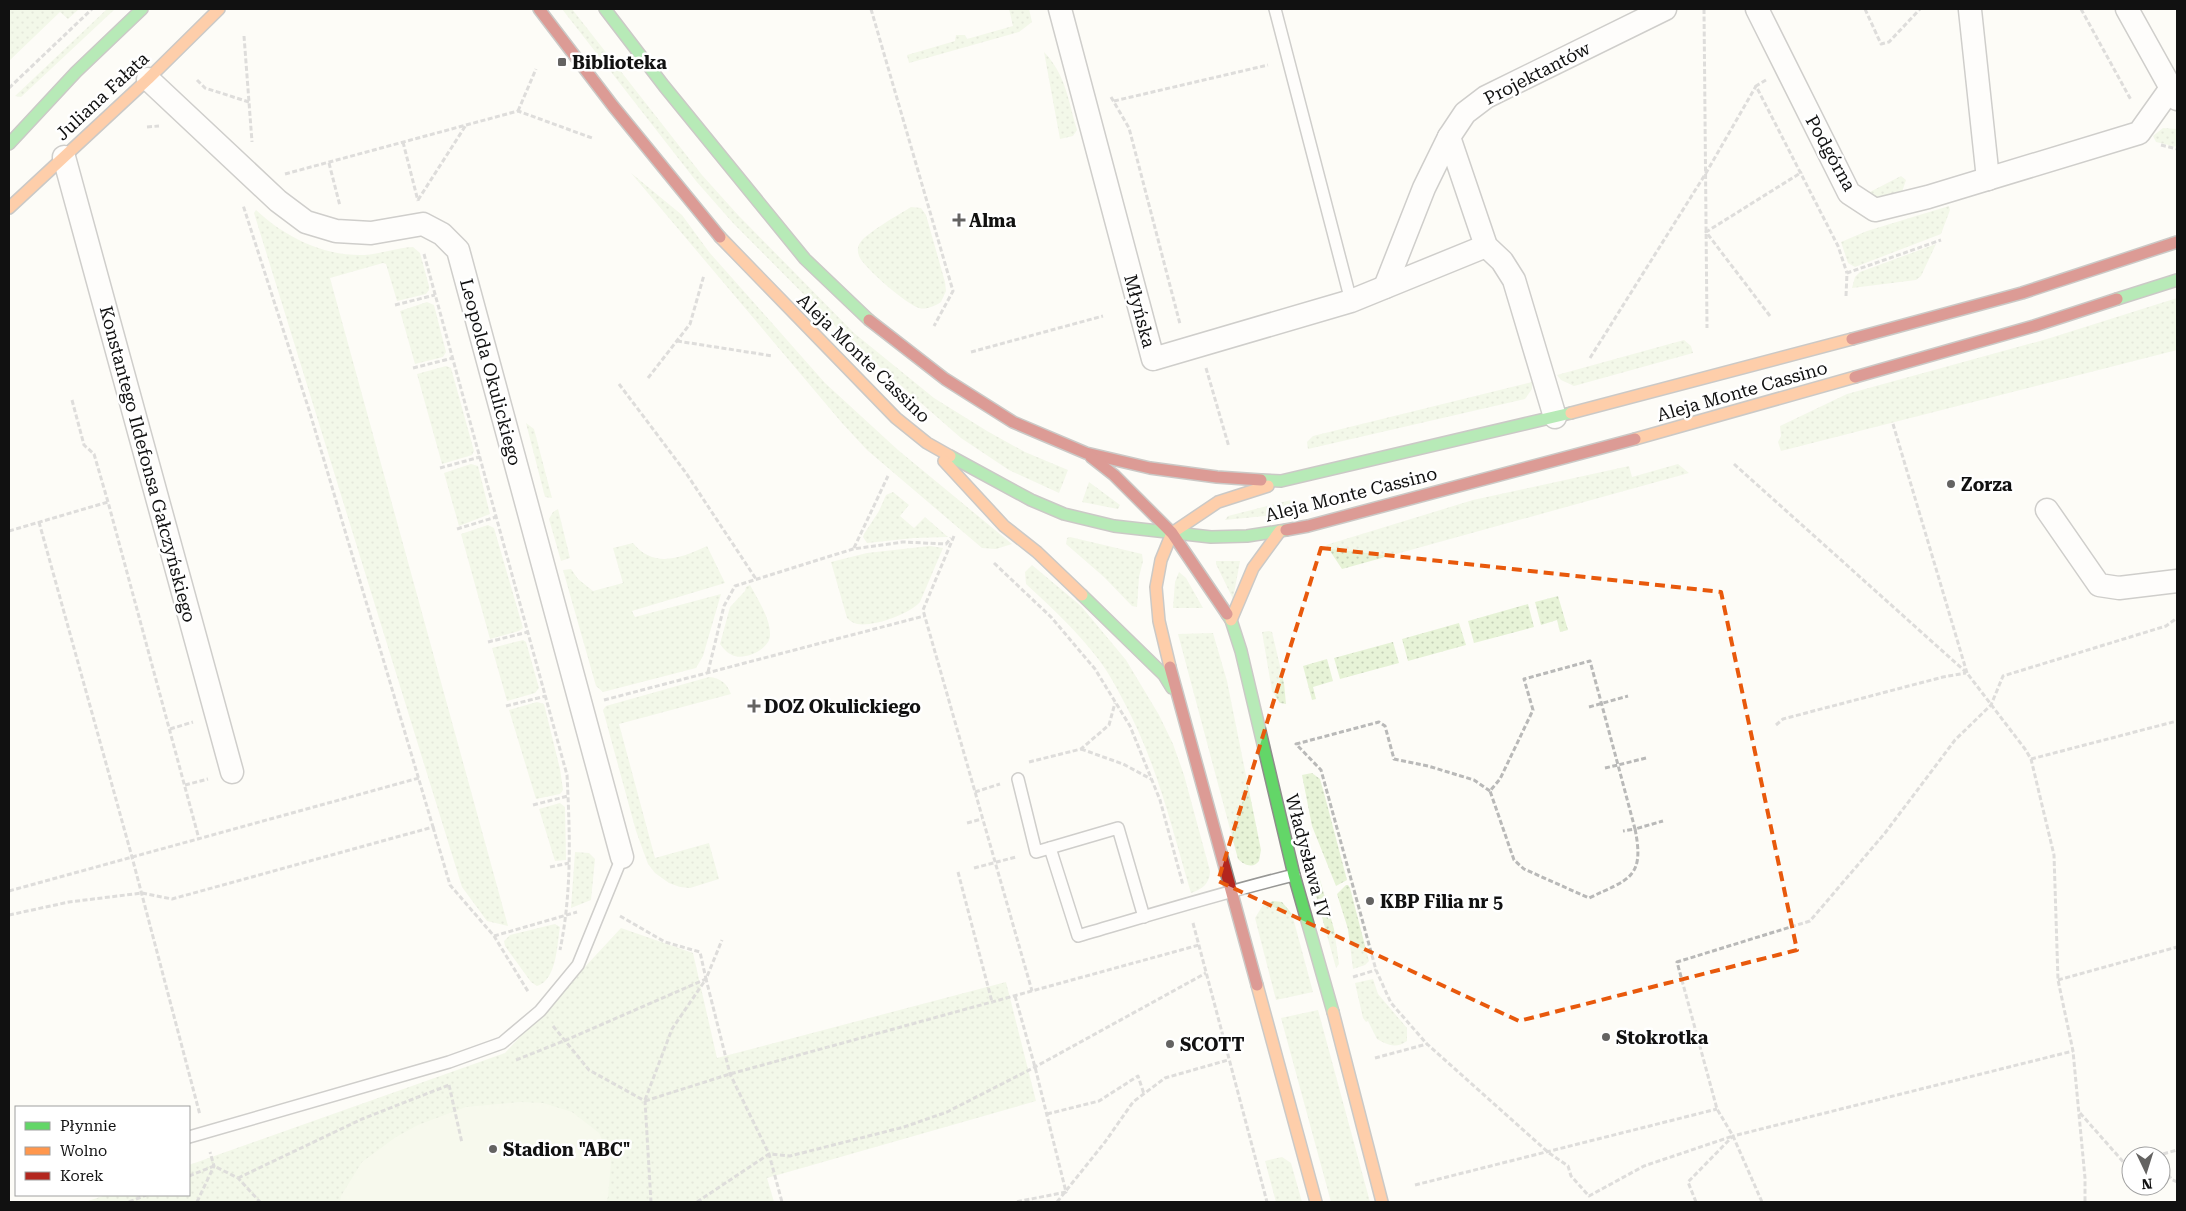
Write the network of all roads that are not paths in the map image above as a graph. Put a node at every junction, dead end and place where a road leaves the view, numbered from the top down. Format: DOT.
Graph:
graph roads {
  1 [pos="142,9"];
  2 [pos="219,9"];
  3 [pos="539,9"];
  4 [pos="605,9"];
  5 [pos="1060,9"];
  6 [pos="1275,9"];
  7 [pos="1665,9"];
  8 [pos="1757,9"];
  9 [pos="2127,9"];
  10 [pos="1970,10"];
  11 [pos="148,79"];
  12 [pos="2174,93"];
  13 [pos="1450,137"];
  14 [pos="9,144"];
  15 [pos="64,157"];
  16 [pos="1988,179"];
  17 [pos="9,208"];
  18 [pos="2177,242"];
  19 [pos="1486,246"];
  20 [pos="2177,280"];
  21 [pos="1385,287"];
  22 [pos="1351,301"];
  23 [pos="1555,417"];
  24 [pos="927,443"];
  25 [pos="1086,453"];
  26 [pos="1281,481"];
  27 [pos="2047,510"];
  28 [pos="1280,531"];
  29 [pos="1172,533"];
  30 [pos="2177,581"];
  31 [pos="1231,620"];
  32 [pos="1177,695"];
  33 [pos="232,772"];
  34 [pos="1018,779"];
  35 [pos="1050,848"];
  36 [pos="622,857"];
  37 [pos="1294,875"];
  38 [pos="1231,891"];
  39 [pos="1144,917"];
  40 [pos="190,1137"];
  41 [pos="1316,1202"];
  42 [pos="1382,1202"];
  1 -- 14 [label="street, Juliana Fałata"];
  2 -- 11 [label="street, Juliana Fałata"];
  3 -- 24 [label="street, Aleja Monte Cassino"];
  4 -- 25 [label="street, Aleja Monte Cassino"];
  5 -- 22 [label="street, Młyńska"];
  6 -- 22 [label="lane"];
  7 -- 13 [label="street, Projektantów"];
  8 -- 16 [label="street, Podgórna"];
  9 -- 12 [label="street"];
  10 -- 16 [label="street"];
  11 -- 15 [label="street, Juliana Fałata"];
  11 -- 36 [label="street, Leopolda Okulickiego"];
  12 -- 16 [label="street, Podgórna"];
  13 -- 19 [label="street"];
  13 -- 21 [label="street, Projektantów"];
  15 -- 17 [label="street, Juliana Fałata"];
  15 -- 33 [label="street, Konstantego Ildefonsa Gałczyńskiego"];
  18 -- 23 [label="street, Aleja Monte Cassino"];
  19 -- 21 [label="street, Młyńska"];
  19 -- 23 [label="street"];
  20 -- 28 [label="street, Aleja Monte Cassino"];
  21 -- 22 [label="street, Młyńska"];
  23 -- 26 [label="street, Aleja Monte Cassino"];
  24 -- 29 [label="street, Aleja Monte Cassino"];
  24 -- 32 [label="street"];
  25 -- 26 [label="street, Aleja Monte Cassino"];
  25 -- 29 [label="street, Władysława IV"];
  26 -- 29 [label="street"];
  27 -- 30 [label="street"];
  28 -- 29 [label="street, Aleja Monte Cassino"];
  28 -- 31 [label="street"];
  29 -- 31 [label="street, Władysława IV"];
  29 -- 32 [label="street"];
  31 -- 37 [label="street, Władysława IV"];
  32 -- 38 [label="street"];
  34 -- 35 [label="lane"];
  35 -- 39 [label="lane"];
  35 -- 39 [label="lane"];
  36 -- 40 [label="lane"];
  37 -- 38 [label="lane"];
  37 -- 42 [label="street, Władysława IV"];
  38 -- 39 [label="lane"];
  38 -- 41 [label="street"];
}
